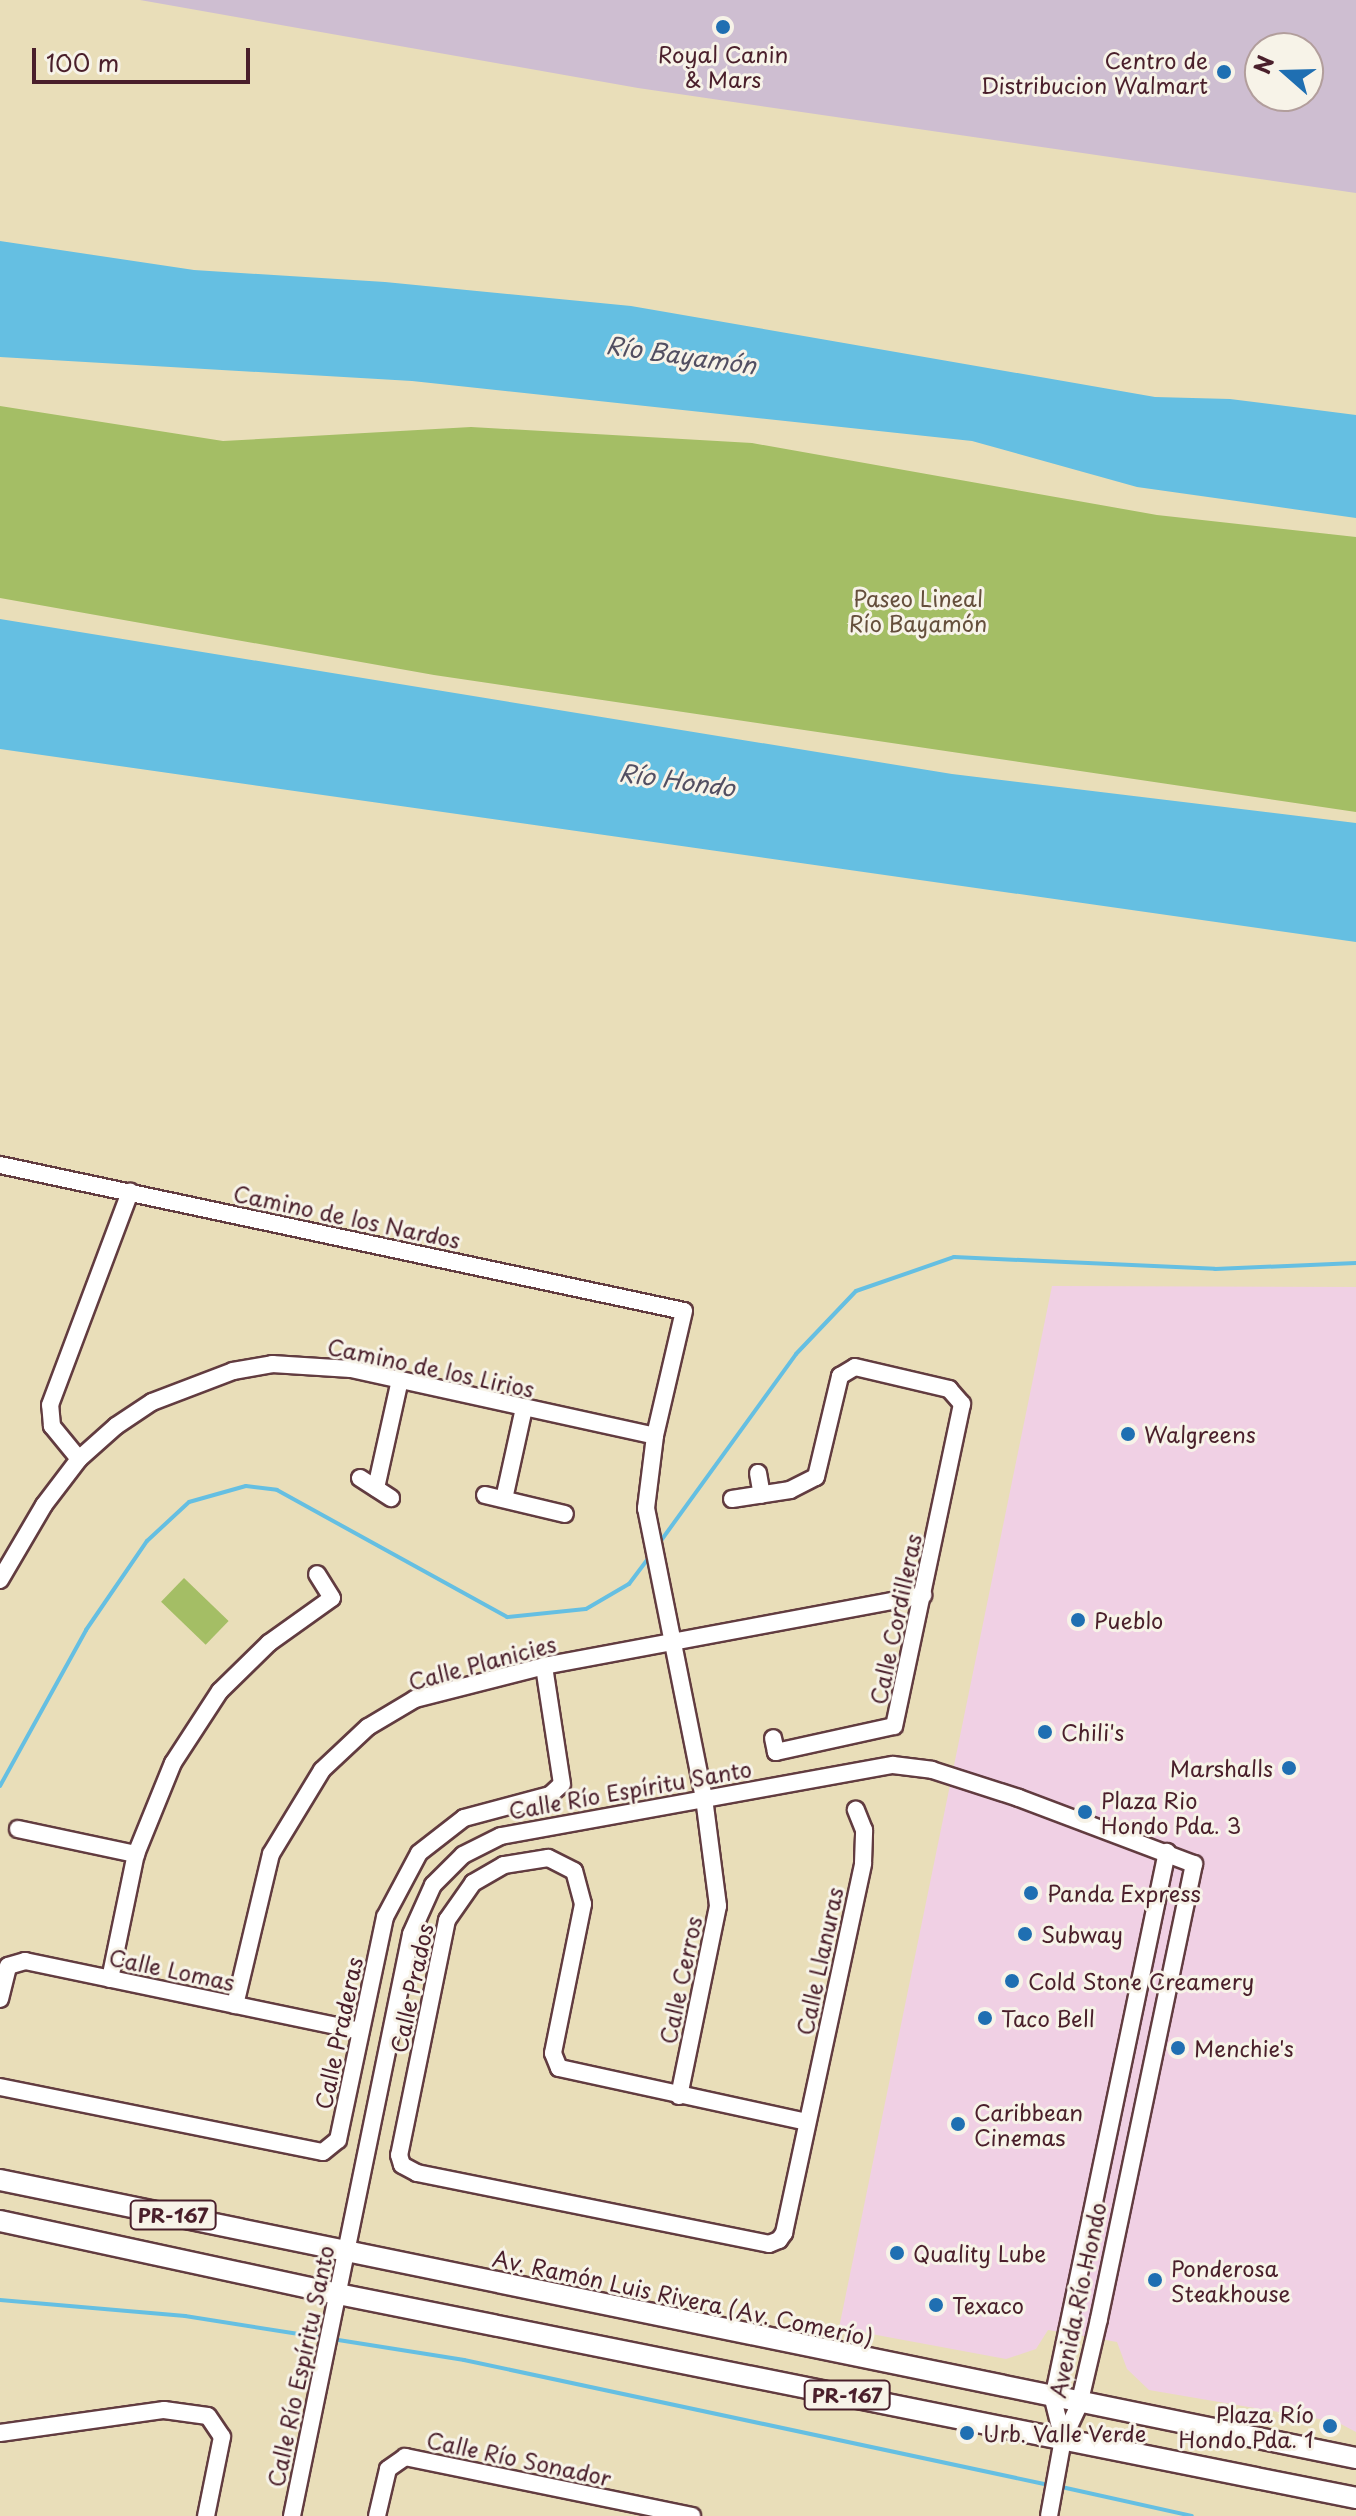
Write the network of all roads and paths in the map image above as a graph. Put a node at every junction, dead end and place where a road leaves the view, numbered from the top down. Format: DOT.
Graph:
graph roads {
  1 [pos="1,1169"];
  2 [pos="130,1192"];
  3 [pos="684,1311"];
  4 [pos="400,1380"];
  5 [pos="524,1408"];
  6 [pos="655,1436"];
  7 [pos="79,1459"];
  8 [pos="758,1473"];
  9 [pos="360,1478"];
  10 [pos="376,1488"];
  11 [pos="485,1495"];
  12 [pos="762,1495"];
  13 [pos="391,1498"];
  14 [pos="504,1499"];
  15 [pos="732,1499"];
  16 [pos="565,1514"];
  17 [pos="4,1561"];
  18 [pos="317,1574"];
  19 [pos="0,1580"];
  20 [pos="923,1595"];
  21 [pos="674,1639"];
  22 [pos="544,1666"];
  23 [pos="773,1738"];
  24 [pos="704,1798"];
  25 [pos="856,1810"];
  26 [pos="18,1829"];
  27 [pos="1167,1852"];
  28 [pos="136,1854"];
  29 [pos="1194,1864"];
  30 [pos="110,1979"];
  31 [pos="0,1999"];
  32 [pos="235,2005"];
  33 [pos="360,2031"];
  34 [pos="0,2087"];
  35 [pos="679,2096"];
  36 [pos="807,2122"];
  37 [pos="0,2180"];
  38 [pos="0,2221"];
  39 [pos="347,2249"];
  40 [pos="338,2294"];
  41 [pos="1053,2399"];
  42 [pos="1079,2405"];
  43 [pos="0,2433"];
  44 [pos="1063,2439"];
  45 [pos="1356,2458"];
  46 [pos="1356,2498"];
  47 [pos="1050,2510"];
  48 [pos="206,2516"];
  49 [pos="292,2516"];
  50 [pos="377,2516"];
  51 [pos="692,2516"];
  1 -- 2 [label="street, Camino de los Nardos"];
  2 -- 3 [label="street, Camino de los Nardos"];
  2 -- 7 [label="street"];
  3 -- 6 [label="street, Calle Cerros"];
  4 -- 5 [label="street, Camino de los Lirios"];
  4 -- 7 [label="street, Camino de los Lirios"];
  4 -- 10 [label="street"];
  5 -- 6 [label="street, Camino de los Lirios"];
  5 -- 14 [label="street"];
  6 -- 21 [label="street, Calle Cerros"];
  7 -- 17 [label="street, Camino de los Lirios"];
  8 -- 12 [label="street"];
  9 -- 10 [label="street"];
  10 -- 13 [label="street"];
  11 -- 14 [label="street"];
  12 -- 15 [label="street"];
  12 -- 20 [label="street, Calle Cordilleras"];
  14 -- 16 [label="street"];
  17 -- 19 [label="street, Camino de los Lirios"];
  18 -- 28 [label="street"];
  20 -- 21 [label="street, Calle Planicies"];
  20 -- 23 [label="street, Calle Cordilleras"];
  21 -- 22 [label="street, Calle Planicies"];
  21 -- 24 [label="street, Calle Cerros"];
  22 -- 32 [label="street, Calle Planicies"];
  22 -- 33 [label="street, Calle Praderas"];
  24 -- 27 [label="street, Calle Río Espíritu Santo"];
  24 -- 35 [label="street, Calle Cerros"];
  24 -- 39 [label="street, Calle Río Espíritu Santo"];
  25 -- 36 [label="street, Calle Llanuras"];
  26 -- 28 [label="street"];
  27 -- 29 [label="street, Calle Río Espíritu Santo"];
  27 -- 41 [label="street, Avenida Río Hondo"];
  28 -- 30 [label="street"];
  29 -- 42 [label="street, Avenida Río Hondo"];
  30 -- 31 [label="street, Calle Lomas"];
  30 -- 32 [label="street, Calle Lomas"];
  32 -- 33 [label="street, Calle Lomas"];
  33 -- 34 [label="street, Calle Praderas"];
  35 -- 36 [label="street, Calle Prados"];
  35 -- 36 [label="street, Calle Prados"];
  37 -- 39 [label="main road, Av. Ramón Luis Rivera (Av. Comerío) / PR-167"];
  38 -- 40 [label="main road, PR-167"];
  39 -- 40 [label="street, Calle Río Espíritu Santo"];
  39 -- 41 [label="main road, Av. Ramón Luis Rivera (Av. Comerío) / PR-167"];
  40 -- 44 [label="main road, PR-167"];
  40 -- 49 [label="street, Calle Río Espíritu Santo"];
  41 -- 42 [label="main road, Av. Ramón Luis Rivera (Av. Comerío) / PR-167"];
  41 -- 44 [label="street, Avenida Río Hondo"];
  42 -- 44 [label="street, Avenida Río Hondo"];
  42 -- 45 [label="main road, Av. Ramón Luis Rivera (Av. Comerío) / PR-167"];
  43 -- 48 [label="street"];
  44 -- 46 [label="main road, PR-167"];
  44 -- 47 [label="street"];
  50 -- 51 [label="street, Calle Río Sonador"];
}
